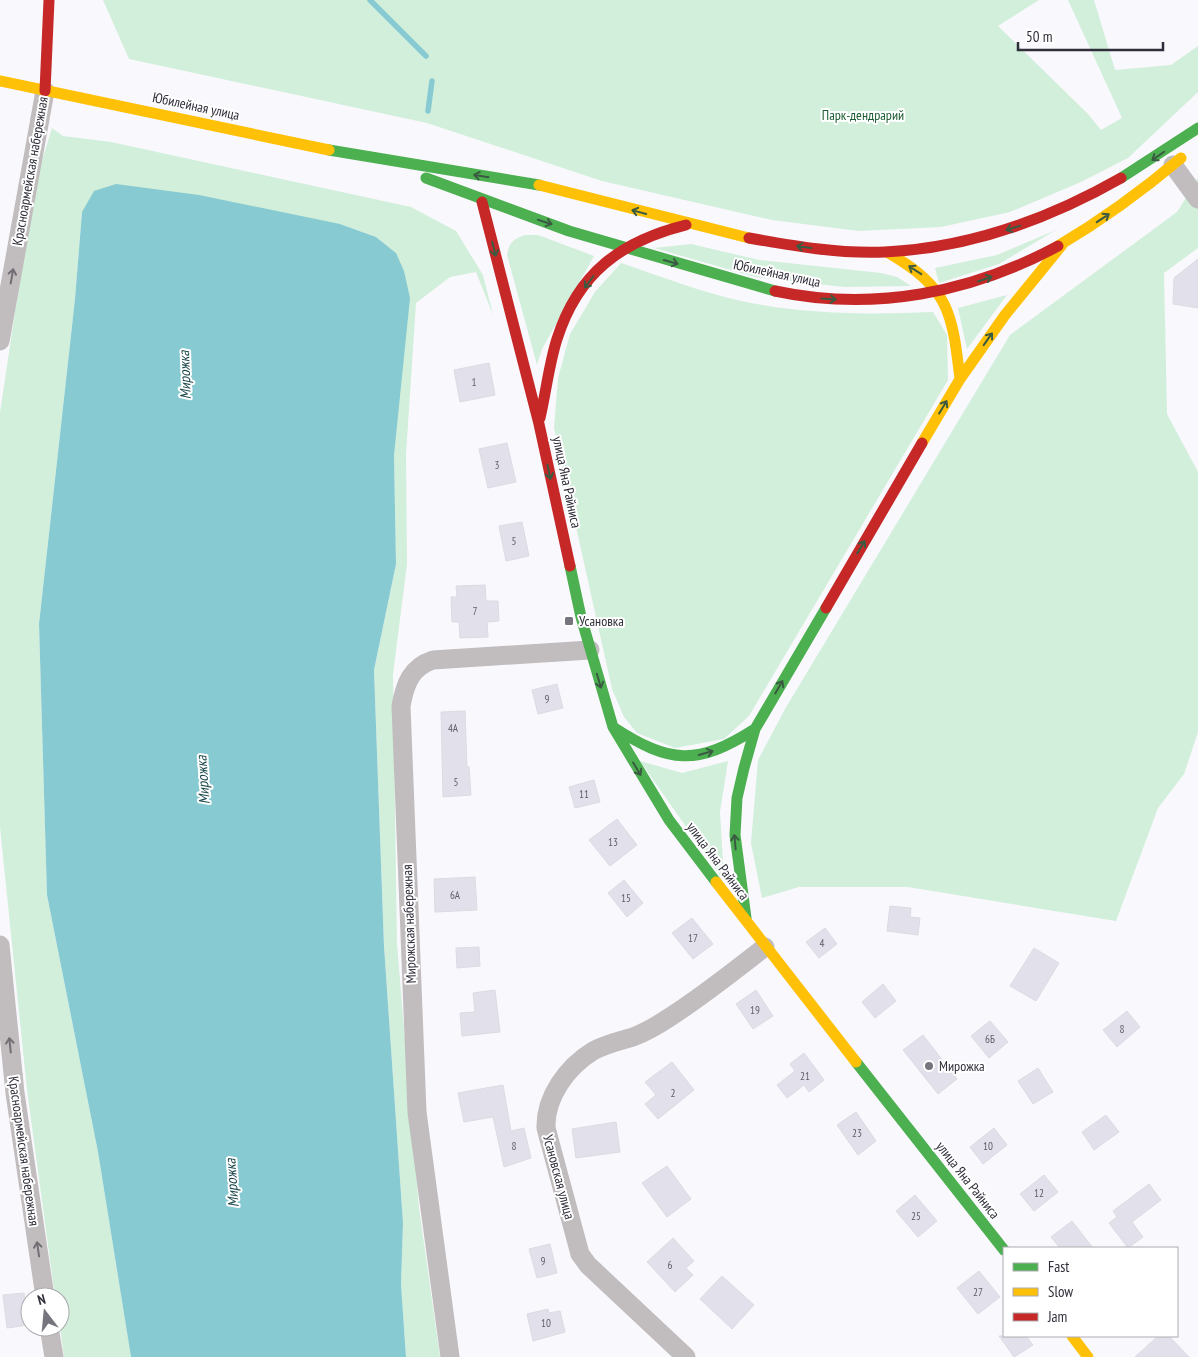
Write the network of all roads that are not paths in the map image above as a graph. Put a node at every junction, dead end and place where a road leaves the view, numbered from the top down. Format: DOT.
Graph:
graph roads {
  1 [pos="49,0"];
  2 [pos="0,81"];
  3 [pos="45,91"];
  4 [pos="1198,128"];
  5 [pos="1192,148"];
  6 [pos="386,160"];
  7 [pos="1173,165"];
  8 [pos="1198,199"];
  9 [pos="482,202"];
  10 [pos="686,225"];
  11 [pos="1062,245"];
  12 [pos="624,248"];
  13 [pos="887,252"];
  14 [pos="939,293"];
  15 [pos="0,341"];
  16 [pos="960,379"];
  17 [pos="539,424"];
  18 [pos="590,650"];
  19 [pos="613,727"];
  20 [pos="755,730"];
  21 [pos="747,924"];
  22 [pos="0,945"];
  23 [pos="764,946"];
  24 [pos="8,1094"];
  25 [pos="1003,1249"];
  26 [pos="43,1287"];
  27 [pos="51,1337"];
  28 [pos="1073,1337"];
  29 [pos="54,1357"];
  30 [pos="450,1357"];
  31 [pos="686,1357"];
  32 [pos="1088,1357"];
  1 -- 3 [label="street, Красноармейская набережная"];
  2 -- 3 [label="street, Юбилейная улица"];
  3 -- 6 [label="street, Юбилейная улица"];
  15 -- 3 [label="street, Красноармейская набережная, one-way"];
  4 -- 13 [label="street, Юбилейная улица, one-way"];
  5 -- 7 [label="street, Юбилейная улица"];
  6 -- 9 [label="street, Юбилейная улица"];
  10 -- 6 [label="street, Юбилейная улица, one-way"];
  7 -- 8 [label="street"];
  11 -- 7 [label="street, Юбилейная улица, one-way"];
  9 -- 12 [label="street, Юбилейная улица, one-way"];
  9 -- 17 [label="street, улица Яна Райниса, one-way"];
  10 -- 12 [label="street, улица Яна Райниса"];
  13 -- 10 [label="street, Юбилейная улица, one-way"];
  14 -- 11 [label="street, Юбилейная улица, one-way"];
  16 -- 11 [label="street, one-way"];
  12 -- 14 [label="street, Юбилейная улица, one-way"];
  12 -- 17 [label="street, улица Яна Райниса, one-way"];
  14 -- 13 [label="street, one-way"];
  14 -- 16 [label="street"];
  20 -- 16 [label="street, one-way"];
  17 -- 18 [label="street, улица Яна Райниса, one-way"];
  18 -- 19 [label="street, улица Яна Райниса, one-way"];
  18 -- 30 [label="street, Мирожская набережная"];
  19 -- 20 [label="street, one-way"];
  19 -- 21 [label="street, улица Яна Райниса, one-way"];
  21 -- 20 [label="street, one-way"];
  21 -- 23 [label="street, улица Яна Райниса"];
  24 -- 22 [label="street, Красноармейская набережная, one-way"];
  23 -- 25 [label="street, улица Яна Райниса"];
  23 -- 31 [label="street, Усановская улица"];
  26 -- 24 [label="street, Красноармейская набережная, one-way"];
  27 -- 29 [label="street"];
  28 -- 32 [label="street"];
}
